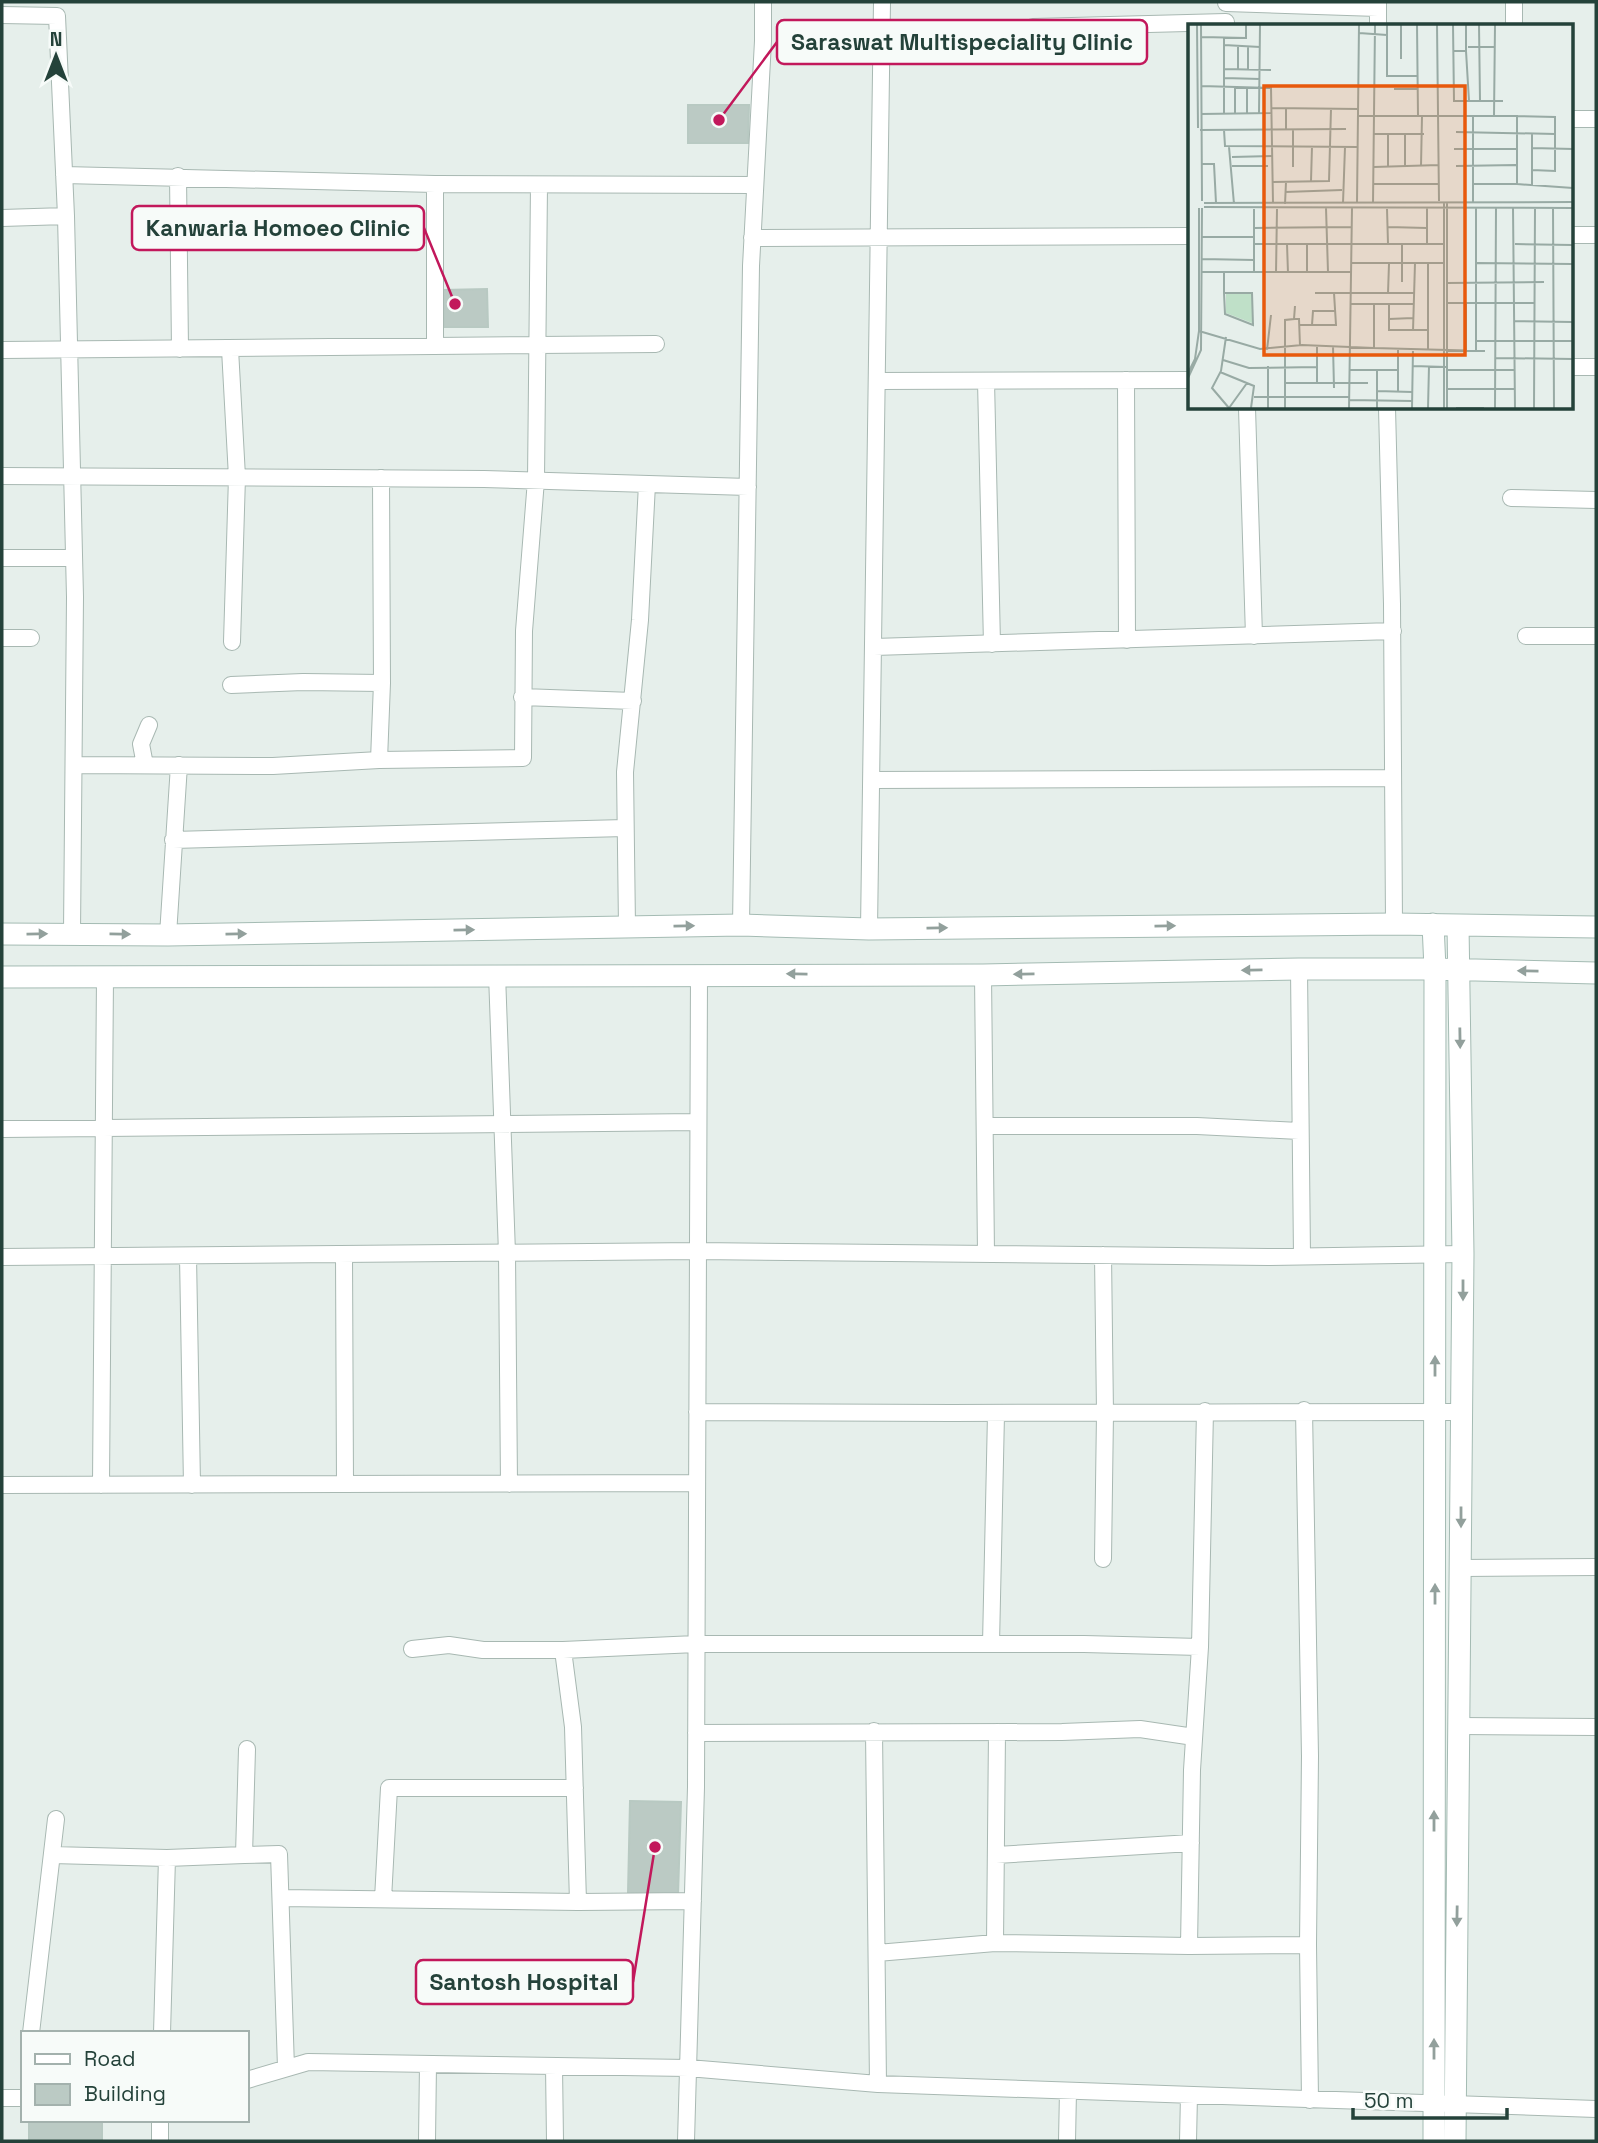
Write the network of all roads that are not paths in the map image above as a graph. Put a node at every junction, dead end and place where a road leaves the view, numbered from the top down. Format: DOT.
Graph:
graph roads {
  1 [pos="762,2"];
  2 [pos="883,2"];
  3 [pos="1226,2"];
  4 [pos="1514,2"];
  5 [pos="1378,5"];
  6 [pos="2,15"];
  7 [pos="1226,24"];
  8 [pos="1378,24"];
  9 [pos="1514,24"];
  10 [pos="1188,25"];
  11 [pos="1033,27"];
  12 [pos="1574,119"];
  13 [pos="1596,119"];
  14 [pos="64,175"];
  15 [pos="178,176"];
  16 [pos="435,184"];
  17 [pos="539,185"];
  18 [pos="755,185"];
  19 [pos="66,216"];
  20 [pos="2,218"];
  21 [pos="1574,235"];
  22 [pos="1596,235"];
  23 [pos="880,236"];
  24 [pos="1188,236"];
  25 [pos="752,239"];
  26 [pos="656,344"];
  27 [pos="539,345"];
  28 [pos="435,346"];
  29 [pos="180,349"];
  30 [pos="230,349"];
  31 [pos="2,350"];
  32 [pos="68,350"];
  33 [pos="1574,367"];
  34 [pos="1596,367"];
  35 [pos="1126,380"];
  36 [pos="1188,380"];
  37 [pos="878,381"];
  38 [pos="986,381"];
  39 [pos="1247,410"];
  40 [pos="1387,410"];
  41 [pos="2,476"];
  42 [pos="71,476"];
  43 [pos="237,477"];
  44 [pos="382,478"];
  45 [pos="536,480"];
  46 [pos="647,484"];
  47 [pos="748,487"];
  48 [pos="1511,498"];
  49 [pos="1596,500"];
  50 [pos="2,558"];
  51 [pos="74,558"];
  52 [pos="1393,631"];
  53 [pos="1254,636"];
  54 [pos="1526,636"];
  55 [pos="1596,636"];
  56 [pos="2,638"];
  57 [pos="31,638"];
  58 [pos="1127,640"];
  59 [pos="232,642"];
  60 [pos="992,644"];
  61 [pos="874,647"];
  62 [pos="382,683"];
  63 [pos="231,685"];
  64 [pos="522,697"];
  65 [pos="633,701"];
  66 [pos="149,725"];
  67 [pos="379,760"];
  68 [pos="74,765"];
  69 [pos="145,765"];
  70 [pos="178,765"];
  71 [pos="1393,778"];
  72 [pos="872,780"];
  73 [pos="625,828"];
  74 [pos="173,840"];
  75 [pos="1394,924"];
  76 [pos="1433,924"];
  77 [pos="741,925"];
  78 [pos="1458,925"];
  79 [pos="627,927"];
  80 [pos="1596,927"];
  81 [pos="869,929"];
  82 [pos="72,933"];
  83 [pos="2,934"];
  84 [pos="168,936"];
  85 [pos="1298,969"];
  86 [pos="1435,969"];
  87 [pos="1459,970"];
  88 [pos="1596,973"];
  89 [pos="497,974"];
  90 [pos="699,975"];
  91 [pos="983,975"];
  92 [pos="2,976"];
  93 [pos="105,976"];
  94 [pos="698,1122"];
  95 [pos="502,1124"];
  96 [pos="986,1126"];
  97 [pos="103,1127"];
  98 [pos="2,1129"];
  99 [pos="1299,1131"];
  100 [pos="698,1251"];
  101 [pos="508,1253"];
  102 [pos="344,1254"];
  103 [pos="986,1254"];
  104 [pos="1463,1254"];
  105 [pos="1103,1255"];
  106 [pos="1435,1255"];
  107 [pos="102,1256"];
  108 [pos="188,1256"];
  109 [pos="1302,1256"];
  110 [pos="2,1257"];
  111 [pos="1304,1410"];
  112 [pos="697,1412"];
  113 [pos="1205,1412"];
  114 [pos="1435,1412"];
  115 [pos="1462,1412"];
  116 [pos="1105,1413"];
  117 [pos="996,1414"];
  118 [pos="697,1483"];
  119 [pos="509,1484"];
  120 [pos="2,1485"];
  121 [pos="345,1485"];
  122 [pos="101,1486"];
  123 [pos="192,1486"];
  124 [pos="1103,1559"];
  125 [pos="1596,1567"];
  126 [pos="1461,1568"];
  127 [pos="696,1644"];
  128 [pos="991,1644"];
  129 [pos="1200,1647"];
  130 [pos="412,1649"];
  131 [pos="563,1650"];
  132 [pos="1460,1726"];
  133 [pos="1596,1727"];
  134 [pos="874,1731"];
  135 [pos="998,1732"];
  136 [pos="696,1733"];
  137 [pos="1194,1737"];
  138 [pos="247,1749"];
  139 [pos="575,1788"];
  140 [pos="56,1819"];
  141 [pos="1191,1843"];
  142 [pos="244,1854"];
  143 [pos="52,1855"];
  144 [pos="996,1855"];
  145 [pos="167,1858"];
  146 [pos="281,1898"];
  147 [pos="383,1899"];
  148 [pos="693,1901"];
  149 [pos="578,1902"];
  150 [pos="995,1943"];
  151 [pos="1308,1945"];
  152 [pos="1189,1946"];
  153 [pos="877,1953"];
  154 [pos="31,2031"];
  155 [pos="162,2031"];
  156 [pos="428,2064"];
  157 [pos="554,2066"];
  158 [pos="286,2068"];
  159 [pos="688,2068"];
  160 [pos="248,2080"];
  161 [pos="878,2084"];
  162 [pos="1068,2091"];
  163 [pos="1189,2095"];
  164 [pos="2,2098"];
  165 [pos="21,2098"];
  166 [pos="1310,2100"];
  167 [pos="1444,2104"];
  168 [pos="1596,2109"];
  169 [pos="160,2122"];
  170 [pos="160,2141"];
  171 [pos="427,2141"];
  172 [pos="555,2141"];
  173 [pos="686,2141"];
  174 [pos="1068,2141"];
  175 [pos="1188,2141"];
  176 [pos="1434,2141"];
  177 [pos="1455,2141"];
  1 -- 18 [label="street"];
  2 -- 23 [label="street"];
  3 -- 5 [label="street"];
  3 -- 7 [label="street"];
  4 -- 9 [label="street"];
  5 -- 8 [label="street"];
  6 -- 14 [label="street"];
  10 -- 11 [label="street"];
  12 -- 13 [label="street"];
  14 -- 15 [label="street"];
  14 -- 19 [label="street"];
  15 -- 16 [label="street"];
  15 -- 29 [label="street"];
  16 -- 17 [label="street"];
  16 -- 28 [label="street"];
  17 -- 18 [label="street"];
  17 -- 27 [label="street"];
  18 -- 25 [label="street"];
  19 -- 20 [label="street"];
  19 -- 32 [label="street"];
  21 -- 22 [label="street"];
  23 -- 24 [label="street"];
  23 -- 25 [label="street"];
  23 -- 37 [label="street"];
  25 -- 47 [label="street"];
  26 -- 27 [label="street"];
  27 -- 28 [label="street"];
  27 -- 45 [label="street"];
  28 -- 30 [label="street"];
  29 -- 30 [label="street"];
  29 -- 32 [label="street"];
  30 -- 43 [label="street"];
  31 -- 32 [label="street"];
  32 -- 42 [label="street"];
  33 -- 34 [label="street"];
  35 -- 36 [label="street"];
  35 -- 38 [label="street"];
  35 -- 58 [label="street"];
  37 -- 38 [label="street"];
  37 -- 61 [label="street"];
  38 -- 60 [label="street"];
  39 -- 53 [label="street"];
  40 -- 52 [label="street"];
  41 -- 42 [label="street"];
  42 -- 43 [label="street"];
  42 -- 51 [label="street"];
  43 -- 44 [label="street"];
  43 -- 59 [label="street"];
  44 -- 45 [label="street"];
  44 -- 62 [label="street"];
  45 -- 46 [label="street"];
  45 -- 64 [label="street"];
  46 -- 47 [label="street"];
  46 -- 65 [label="street"];
  47 -- 77 [label="street"];
  48 -- 49 [label="street"];
  50 -- 51 [label="street"];
  51 -- 68 [label="street"];
  52 -- 53 [label="street"];
  52 -- 71 [label="street"];
  53 -- 58 [label="street"];
  54 -- 55 [label="street"];
  56 -- 57 [label="street"];
  58 -- 60 [label="street"];
  60 -- 61 [label="street"];
  61 -- 72 [label="street"];
  62 -- 63 [label="street"];
  62 -- 67 [label="street"];
  64 -- 65 [label="street"];
  64 -- 67 [label="street"];
  65 -- 73 [label="street"];
  66 -- 69 [label="street"];
  67 -- 70 [label="street"];
  68 -- 69 [label="street"];
  68 -- 82 [label="street"];
  69 -- 70 [label="street"];
  70 -- 74 [label="street"];
  71 -- 72 [label="street"];
  71 -- 75 [label="street"];
  72 -- 81 [label="street"];
  73 -- 74 [label="street"];
  73 -- 79 [label="street"];
  74 -- 84 [label="street"];
  75 -- 76 [label="street"];
  81 -- 75 [label="street, one-way"];
  76 -- 78 [label="street"];
  76 -- 86 [label="street"];
  79 -- 77 [label="street, one-way"];
  77 -- 81 [label="street"];
  78 -- 80 [label="street"];
  78 -- 87 [label="street"];
  84 -- 79 [label="street, one-way"];
  83 -- 82 [label="street, one-way"];
  82 -- 84 [label="street, one-way"];
  85 -- 86 [label="street"];
  85 -- 91 [label="street, one-way"];
  85 -- 99 [label="street"];
  86 -- 87 [label="street"];
  86 -- 106 [label="street"];
  88 -- 87 [label="street, one-way"];
  87 -- 104 [label="street, one-way"];
  89 -- 90 [label="street"];
  89 -- 93 [label="street"];
  89 -- 95 [label="street"];
  91 -- 90 [label="street, one-way"];
  90 -- 94 [label="street"];
  91 -- 96 [label="street"];
  92 -- 93 [label="street"];
  93 -- 97 [label="street"];
  94 -- 95 [label="street"];
  94 -- 100 [label="street"];
  95 -- 97 [label="street"];
  95 -- 101 [label="street"];
  96 -- 99 [label="street"];
  96 -- 103 [label="street"];
  97 -- 98 [label="street"];
  97 -- 107 [label="street"];
  99 -- 109 [label="street"];
  100 -- 101 [label="street"];
  100 -- 103 [label="street"];
  100 -- 112 [label="street"];
  101 -- 102 [label="street"];
  101 -- 119 [label="street"];
  102 -- 108 [label="street"];
  102 -- 121 [label="street"];
  103 -- 105 [label="street"];
  104 -- 106 [label="street"];
  104 -- 115 [label="street, one-way"];
  105 -- 109 [label="street"];
  105 -- 116 [label="street"];
  106 -- 109 [label="street"];
  114 -- 106 [label="street, one-way"];
  107 -- 108 [label="street"];
  107 -- 110 [label="street"];
  107 -- 122 [label="street"];
  108 -- 123 [label="street"];
  111 -- 113 [label="street"];
  111 -- 114 [label="street"];
  111 -- 151 [label="street"];
  112 -- 117 [label="street"];
  112 -- 118 [label="street"];
  113 -- 116 [label="street"];
  113 -- 129 [label="street"];
  114 -- 115 [label="street"];
  167 -- 114 [label="street, one-way"];
  115 -- 126 [label="street, one-way"];
  116 -- 117 [label="street"];
  116 -- 124 [label="street"];
  117 -- 128 [label="street"];
  118 -- 119 [label="street"];
  118 -- 127 [label="street"];
  119 -- 121 [label="street"];
  120 -- 122 [label="street"];
  121 -- 123 [label="street"];
  122 -- 123 [label="street"];
  125 -- 126 [label="street"];
  126 -- 132 [label="street"];
  127 -- 128 [label="street"];
  127 -- 131 [label="street"];
  127 -- 136 [label="street"];
  128 -- 129 [label="street"];
  129 -- 137 [label="street"];
  130 -- 131 [label="street"];
  131 -- 139 [label="street"];
  132 -- 133 [label="street"];
  132 -- 167 [label="street, one-way"];
  134 -- 135 [label="street"];
  134 -- 136 [label="street"];
  134 -- 153 [label="street"];
  135 -- 137 [label="street"];
  135 -- 144 [label="street"];
  136 -- 148 [label="street"];
  137 -- 141 [label="street"];
  138 -- 142 [label="street"];
  139 -- 147 [label="street"];
  139 -- 149 [label="street"];
  140 -- 143 [label="street"];
  141 -- 144 [label="street"];
  141 -- 152 [label="street"];
  142 -- 145 [label="street"];
  142 -- 146 [label="street"];
  143 -- 145 [label="street"];
  143 -- 154 [label="street"];
  144 -- 150 [label="street"];
  145 -- 155 [label="street"];
  146 -- 147 [label="street"];
  146 -- 158 [label="street"];
  147 -- 149 [label="street"];
  148 -- 149 [label="street"];
  148 -- 159 [label="street"];
  150 -- 152 [label="street"];
  150 -- 153 [label="street"];
  151 -- 152 [label="street"];
  151 -- 166 [label="street"];
  153 -- 161 [label="street"];
  156 -- 157 [label="street"];
  156 -- 158 [label="street"];
  156 -- 171 [label="street"];
  157 -- 159 [label="street"];
  157 -- 172 [label="street"];
  158 -- 160 [label="street"];
  159 -- 161 [label="street"];
  159 -- 173 [label="street"];
  161 -- 162 [label="street"];
  162 -- 163 [label="street"];
  162 -- 174 [label="street"];
  163 -- 166 [label="street"];
  163 -- 175 [label="street"];
  164 -- 165 [label="street"];
  166 -- 167 [label="street"];
  167 -- 168 [label="street"];
  167 -- 176 [label="street"];
  167 -- 177 [label="street"];
  169 -- 170 [label="street"];
}
